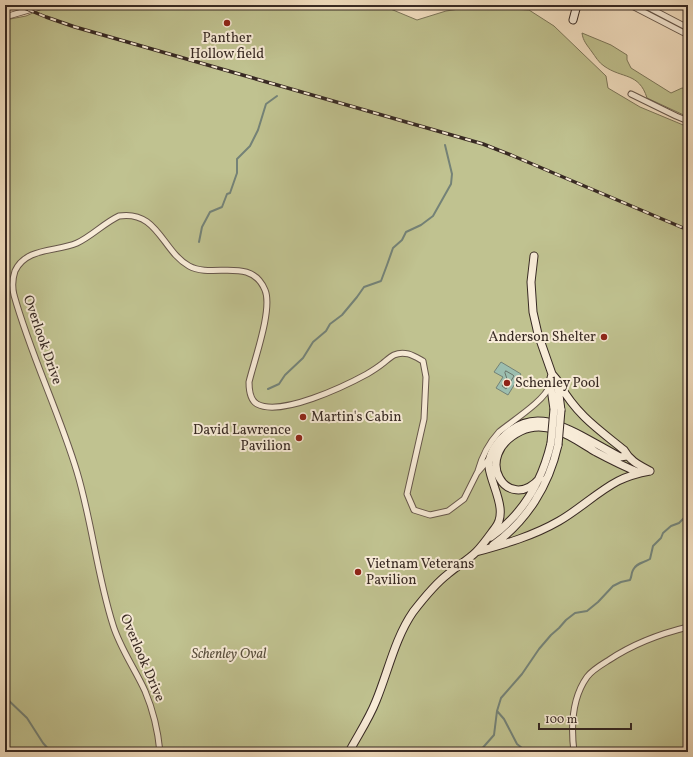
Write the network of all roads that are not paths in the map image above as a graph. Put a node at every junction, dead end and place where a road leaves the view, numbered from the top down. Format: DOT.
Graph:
graph roads {
  1 [pos="46,5"];
  2 [pos="577,5"];
  3 [pos="630,5"];
  4 [pos="644,5"];
  5 [pos="5,17"];
  6 [pos="573,20"];
  7 [pos="688,28"];
  8 [pos="688,35"];
  9 [pos="631,94"];
  10 [pos="688,121"];
  11 [pos="534,256"];
  12 [pos="553,379"];
  13 [pos="555,444"];
  14 [pos="627,456"];
  15 [pos="490,458"];
  16 [pos="623,466"];
  17 [pos="640,473"];
  18 [pos="478,474"];
  19 [pos="540,478"];
  20 [pos="617,482"];
  21 [pos="486,546"];
  22 [pos="688,627"];
  23 [pos="160,752"];
  24 [pos="349,752"];
  25 [pos="574,752"];
  1 -- 5 [label="street"];
  2 -- 6 [label="main road"];
  3 -- 8 [label="street"];
  4 -- 7 [label="street"];
  9 -- 10 [label="street"];
  11 -- 12 [label="main road"];
  12 -- 13 [label="main road, bridge"];
  12 -- 14 [label="main road"];
  12 -- 18 [label="street, Overlook Drive"];
  13 -- 19 [label="main road"];
  13 -- 21 [label="main road"];
  14 -- 15 [label="main road"];
  14 -- 16 [label="main road"];
  14 -- 17 [label="main road"];
  15 -- 18 [label="street, Overlook Drive"];
  15 -- 21 [label="main road"];
  16 -- 17 [label="main road"];
  16 -- 19 [label="main road"];
  16 -- 20 [label="main road"];
  17 -- 20 [label="main road"];
  18 -- 23 [label="street, Overlook Drive"];
  19 -- 21 [label="main road"];
  20 -- 21 [label="main road"];
  21 -- 24 [label="main road"];
  22 -- 25 [label="street"];
}
